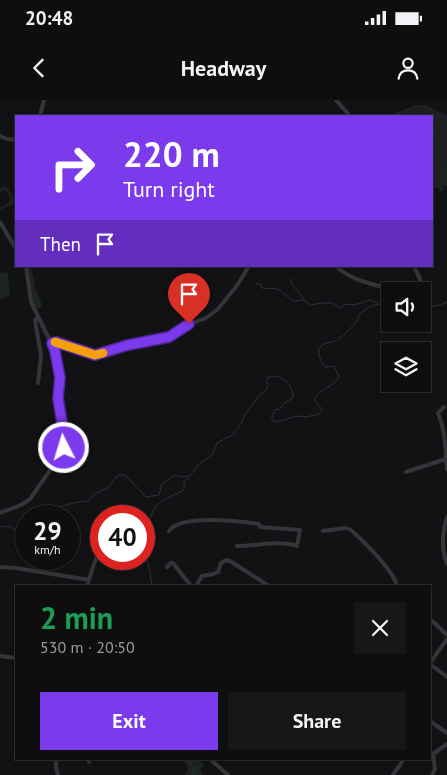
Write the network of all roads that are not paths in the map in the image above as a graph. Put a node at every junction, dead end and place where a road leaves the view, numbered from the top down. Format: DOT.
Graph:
graph roads {
  1 [pos="44,100"];
  2 [pos="336,100"];
  3 [pos="40,115"];
  4 [pos="349,115"];
  5 [pos="0,136"];
  6 [pos="15,140"];
  7 [pos="0,222"];
  8 [pos="15,247"];
  9 [pos="26,267"];
  10 [pos="248,267"];
  11 [pos="337,267"];
  12 [pos="414,267"];
  13 [pos="421,282"];
  14 [pos="381,288"];
  15 [pos="38,318"];
  16 [pos="52,343"];
  17 [pos="38,383"];
  18 [pos="444,407"];
  19 [pos="446,460"];
  20 [pos="447,469"];
  21 [pos="406,472"];
  22 [pos="0,513"];
  23 [pos="447,518"];
  24 [pos="169,531"];
  25 [pos="323,531"];
  26 [pos="237,546"];
  27 [pos="447,564"];
  28 [pos="0,567"];
  29 [pos="167,567"];
  30 [pos="93,570"];
  31 [pos="89,580"];
  32 [pos="87,585"];
  33 [pos="190,585"];
  34 [pos="197,585"];
  35 [pos="267,585"];
  36 [pos="396,585"];
  37 [pos="431,620"];
  38 [pos="447,634"];
  39 [pos="447,639"];
  40 [pos="0,656"];
  41 [pos="15,658"];
  42 [pos="431,662"];
  43 [pos="431,664"];
  44 [pos="447,677"];
  45 [pos="431,722"];
  46 [pos="447,732"];
  47 [pos="447,744"];
  48 [pos="56,760"];
  49 [pos="211,760"];
  50 [pos="403,760"];
  51 [pos="58,775"];
  52 [pos="228,775"];
  53 [pos="393,775"];
  54 [pos="432,775"];
  1 -- 3 [label="street"];
  2 -- 4 [label="street"];
  5 -- 6 [label="street"];
  7 -- 8 [label="street"];
  9 -- 15 [label="street"];
  10 -- 16 [label="street"];
  11 -- 14 [label="street"];
  12 -- 13 [label="street"];
  15 -- 16 [label="street"];
  15 -- 17 [label="street"];
  16 -- 22 [label="street"];
  18 -- 19 [label="street"];
  19 -- 20 [label="street"];
  19 -- 21 [label="street"];
  23 -- 27 [label="street"];
  24 -- 26 [label="street"];
  25 -- 36 [label="street"];
  28 -- 31 [label="street"];
  29 -- 33 [label="street"];
  30 -- 31 [label="street"];
  31 -- 32 [label="street"];
  34 -- 35 [label="street"];
  37 -- 38 [label="street"];
  39 -- 42 [label="street"];
  40 -- 41 [label="street"];
  43 -- 44 [label="street"];
  45 -- 46 [label="street"];
  47 -- 54 [label="street"];
  48 -- 51 [label="street"];
  49 -- 52 [label="street"];
  50 -- 53 [label="street"];
}
